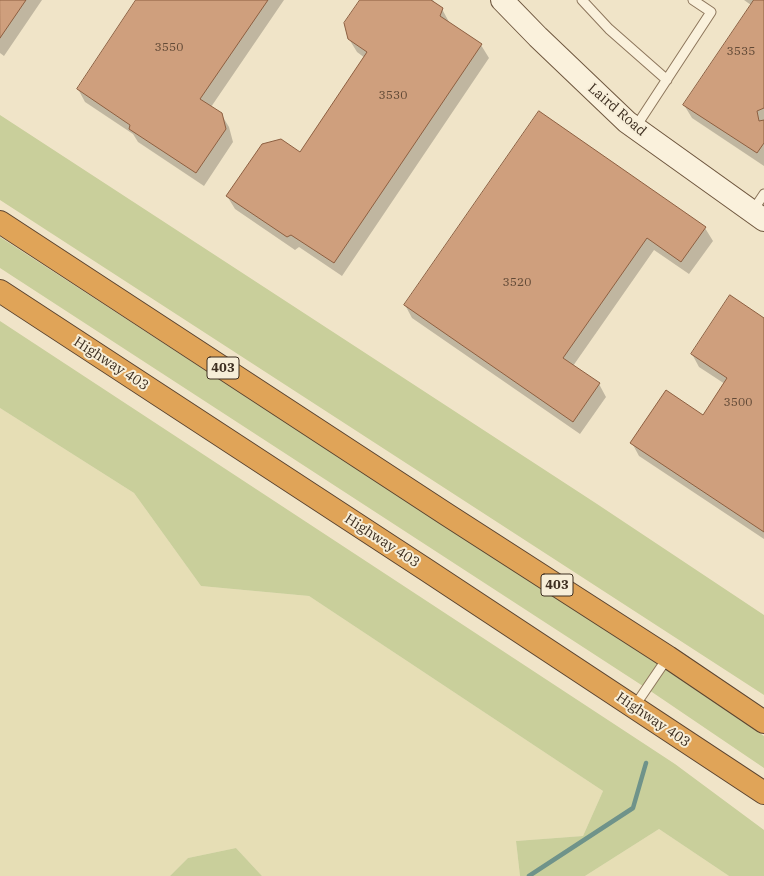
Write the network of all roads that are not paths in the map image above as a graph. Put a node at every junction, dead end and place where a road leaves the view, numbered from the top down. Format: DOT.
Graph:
graph roads {
  1 [pos="502,0"];
  2 [pos="582,0"];
  3 [pos="693,0"];
  4 [pos="666,80"];
  5 [pos="635,128"];
  6 [pos="764,194"];
  7 [pos="758,216"];
  8 [pos="0,222"];
  9 [pos="0,291"];
  10 [pos="668,657"];
  11 [pos="634,707"];
  12 [pos="764,722"];
  13 [pos="736,775"];
  14 [pos="764,792"];
  15 [pos="764,798"];
  1 -- 5 [label="street, Laird Road"];
  2 -- 4 [label="lane"];
  3 -- 4 [label="lane"];
  4 -- 5 [label="lane"];
  5 -- 7 [label="street, Laird Road"];
  6 -- 7 [label="lane"];
  8 -- 10 [label="highway, 403"];
  9 -- 11 [label="highway, Highway 403"];
  10 -- 11 [label="lane"];
  10 -- 12 [label="highway, 403"];
  11 -- 13 [label="highway, Highway 403"];
  13 -- 14 [label="highway, Highway 403"];
  13 -- 15 [label="highway"];
}
